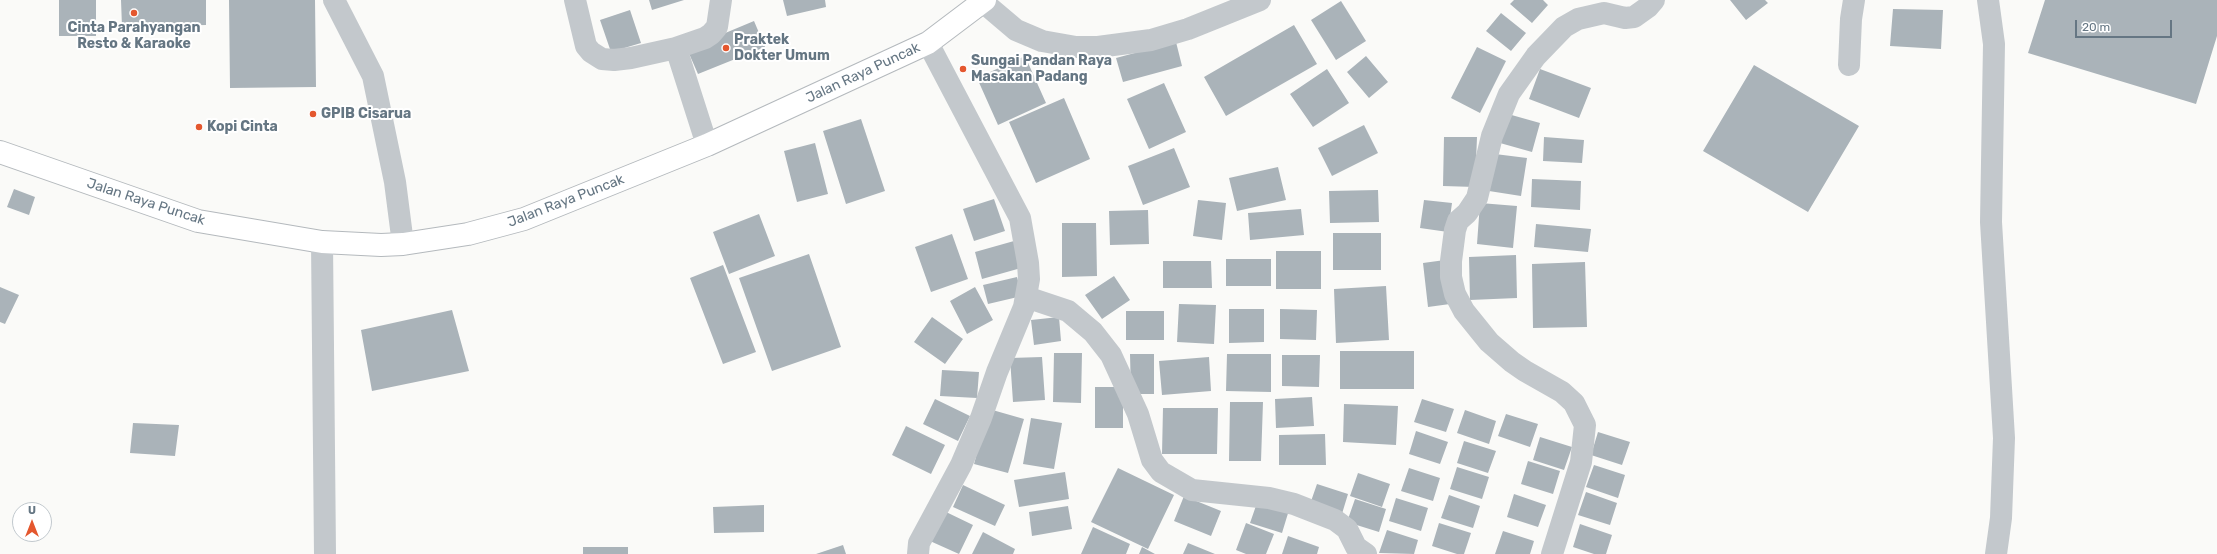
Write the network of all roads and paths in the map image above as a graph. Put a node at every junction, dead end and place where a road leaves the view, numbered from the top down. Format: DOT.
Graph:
graph roads {
  1 [pos="334,0"];
  2 [pos="576,0"];
  3 [pos="721,0"];
  4 [pos="1260,0"];
  5 [pos="1654,0"];
  6 [pos="1854,0"];
  7 [pos="1988,0"];
  8 [pos="984,1"];
  9 [pos="928,43"];
  10 [pos="676,48"];
  11 [pos="1850,65"];
  12 [pos="707,146"];
  13 [pos="0,152"];
  14 [pos="322,242"];
  15 [pos="403,244"];
  16 [pos="1026,297"];
  17 [pos="325,554"];
  18 [pos="918,554"];
  19 [pos="1366,554"];
  20 [pos="1552,554"];
  21 [pos="1996,554"];
  1 -- 15 [label="street"];
  2 -- 10 [label="street"];
  3 -- 10 [label="street"];
  4 -- 8 [label="street"];
  5 -- 20 [label="street"];
  6 -- 11 [label="street"];
  7 -- 21 [label="street"];
  8 -- 9 [label="highway, Jalan Raya Puncak"];
  9 -- 12 [label="highway, Jalan Raya Puncak"];
  9 -- 16 [label="street"];
  10 -- 12 [label="street"];
  12 -- 15 [label="highway, Jalan Raya Puncak"];
  13 -- 14 [label="highway, Jalan Raya Puncak"];
  14 -- 15 [label="highway, Jalan Raya Puncak"];
  14 -- 17 [label="street"];
  16 -- 18 [label="street"];
  16 -- 19 [label="street"];
}
